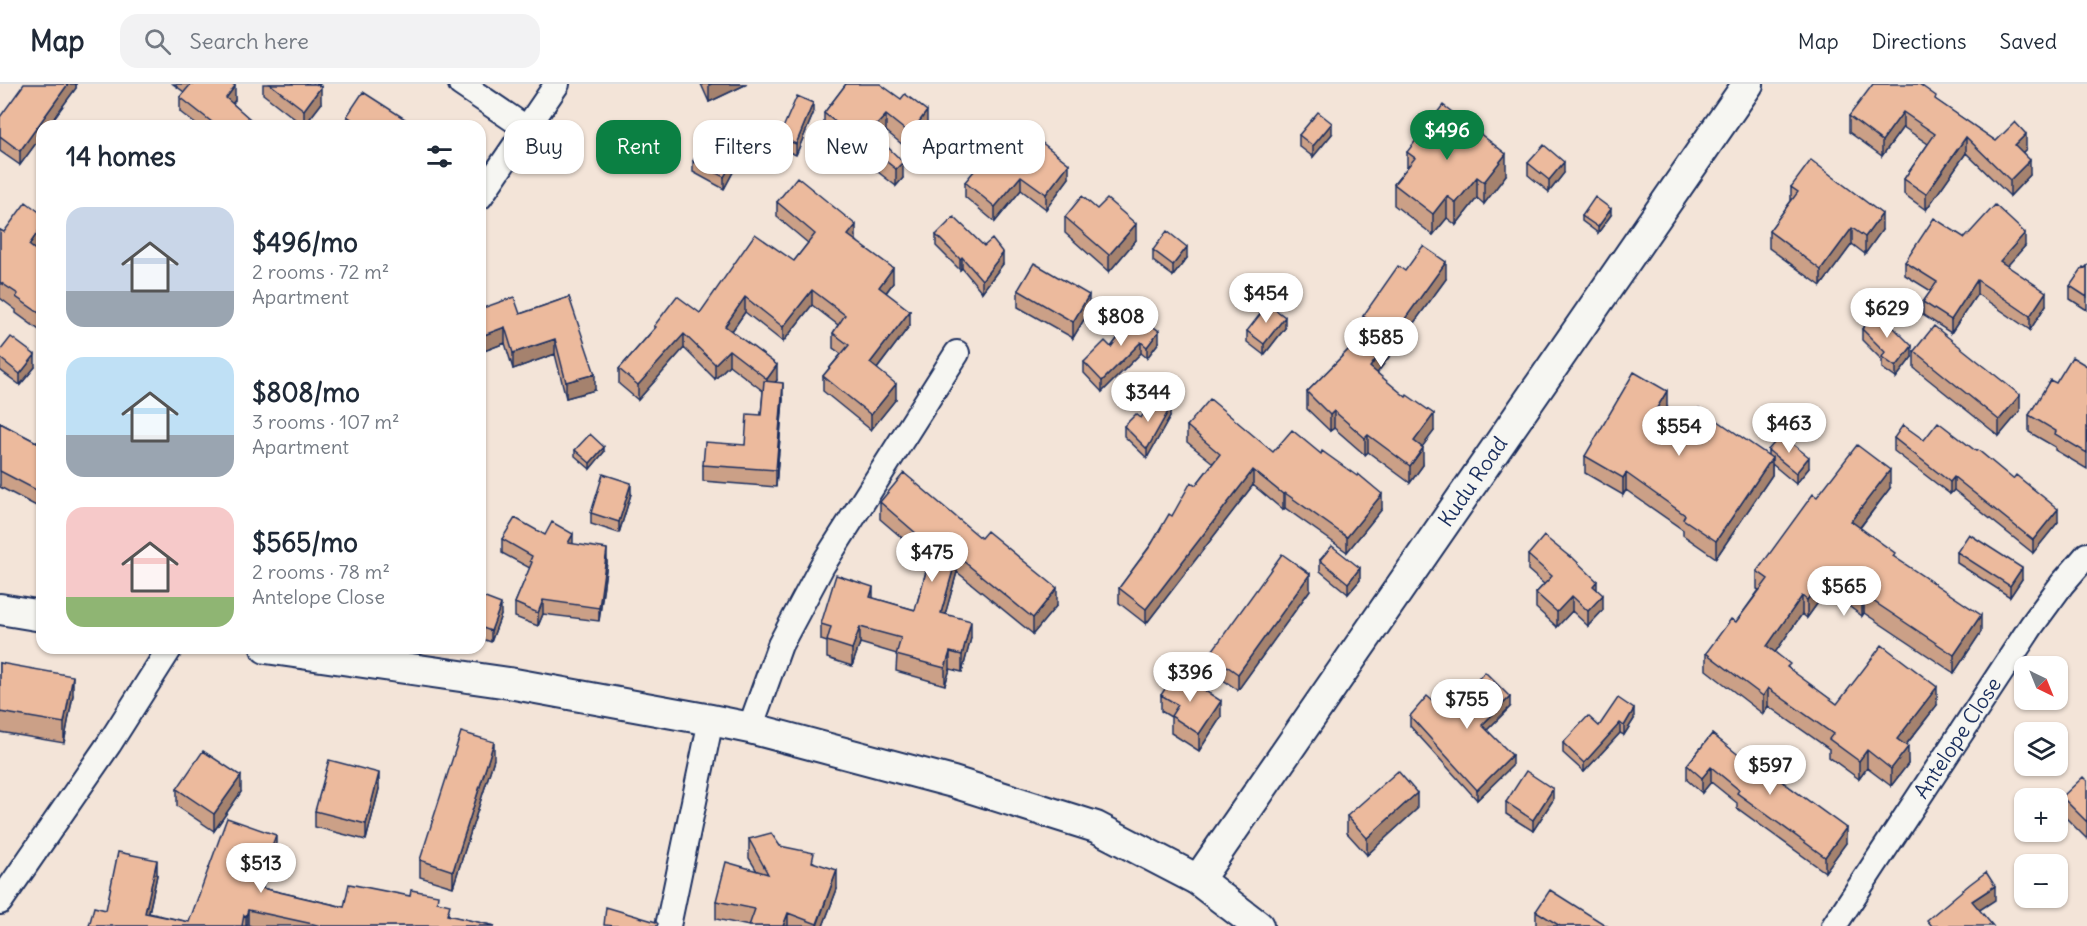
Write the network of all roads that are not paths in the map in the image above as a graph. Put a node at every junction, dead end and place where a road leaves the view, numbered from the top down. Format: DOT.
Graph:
graph roads {
  1 [pos="461,84"];
  2 [pos="557,84"];
  3 [pos="1748,84"];
  4 [pos="514,120"];
  5 [pos="532,120"];
  6 [pos="504,161"];
  7 [pos="486,188"];
  8 [pos="957,353"];
  9 [pos="2087,555"];
  10 [pos="0,609"];
  11 [pos="36,615"];
  12 [pos="166,654"];
  13 [pos="308,654"];
  14 [pos="711,720"];
  15 [pos="750,728"];
  16 [pos="1198,880"];
  17 [pos="0,902"];
  18 [pos="668,926"];
  19 [pos="1258,926"];
  20 [pos="1834,926"];
  1 -- 4 [label="street"];
  2 -- 5 [label="street"];
  3 -- 16 [label="street, Kudu Road"];
  6 -- 7 [label="street"];
  8 -- 15 [label="street"];
  9 -- 20 [label="street, Antelope Close"];
  10 -- 11 [label="street"];
  12 -- 17 [label="street"];
  13 -- 14 [label="street"];
  14 -- 15 [label="street"];
  14 -- 18 [label="street"];
  15 -- 16 [label="street"];
  16 -- 19 [label="street"];
}
